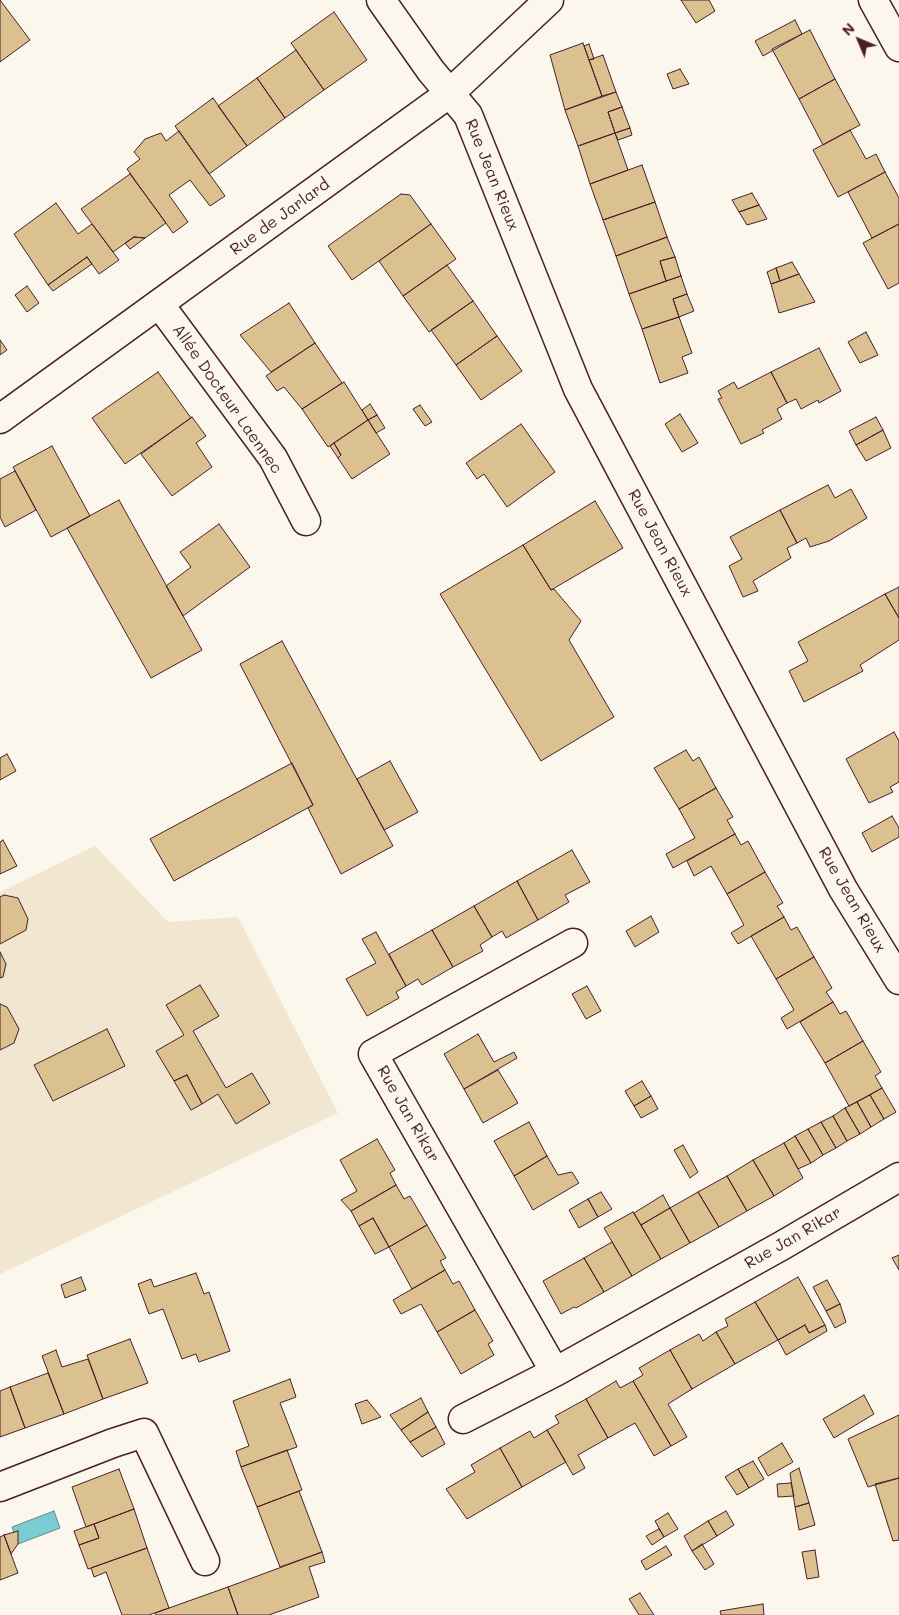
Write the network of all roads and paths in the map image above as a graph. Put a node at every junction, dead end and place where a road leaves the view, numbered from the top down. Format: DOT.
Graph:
graph roads {
  1 [pos="381,0"];
  2 [pos="548,0"];
  3 [pos="873,0"];
  4 [pos="899,48"];
  5 [pos="450,93"];
  6 [pos="160,305"];
  7 [pos="0,419"];
  8 [pos="306,521"];
  9 [pos="573,943"];
  10 [pos="899,980"];
  11 [pos="899,1176"];
  12 [pos="555,1372"];
  13 [pos="463,1420"];
  14 [pos="0,1487"];
  15 [pos="205,1561"];
  1 -- 5 [label="street, Rue Jean Rieux"];
  2 -- 5 [label="street, Rue de Jarlard"];
  3 -- 4 [label="street"];
  5 -- 6 [label="street, Rue de Jarlard"];
  5 -- 10 [label="street, Rue Jean Rieux"];
  6 -- 7 [label="street, Rue de Jarlard"];
  6 -- 8 [label="street, Allée Docteur Laennec"];
  9 -- 12 [label="street, Rue Jan Rikar"];
  11 -- 12 [label="street, Rue Jan Rikar"];
  12 -- 13 [label="street, Rue Jan Rikar"];
  14 -- 15 [label="street"];
}
